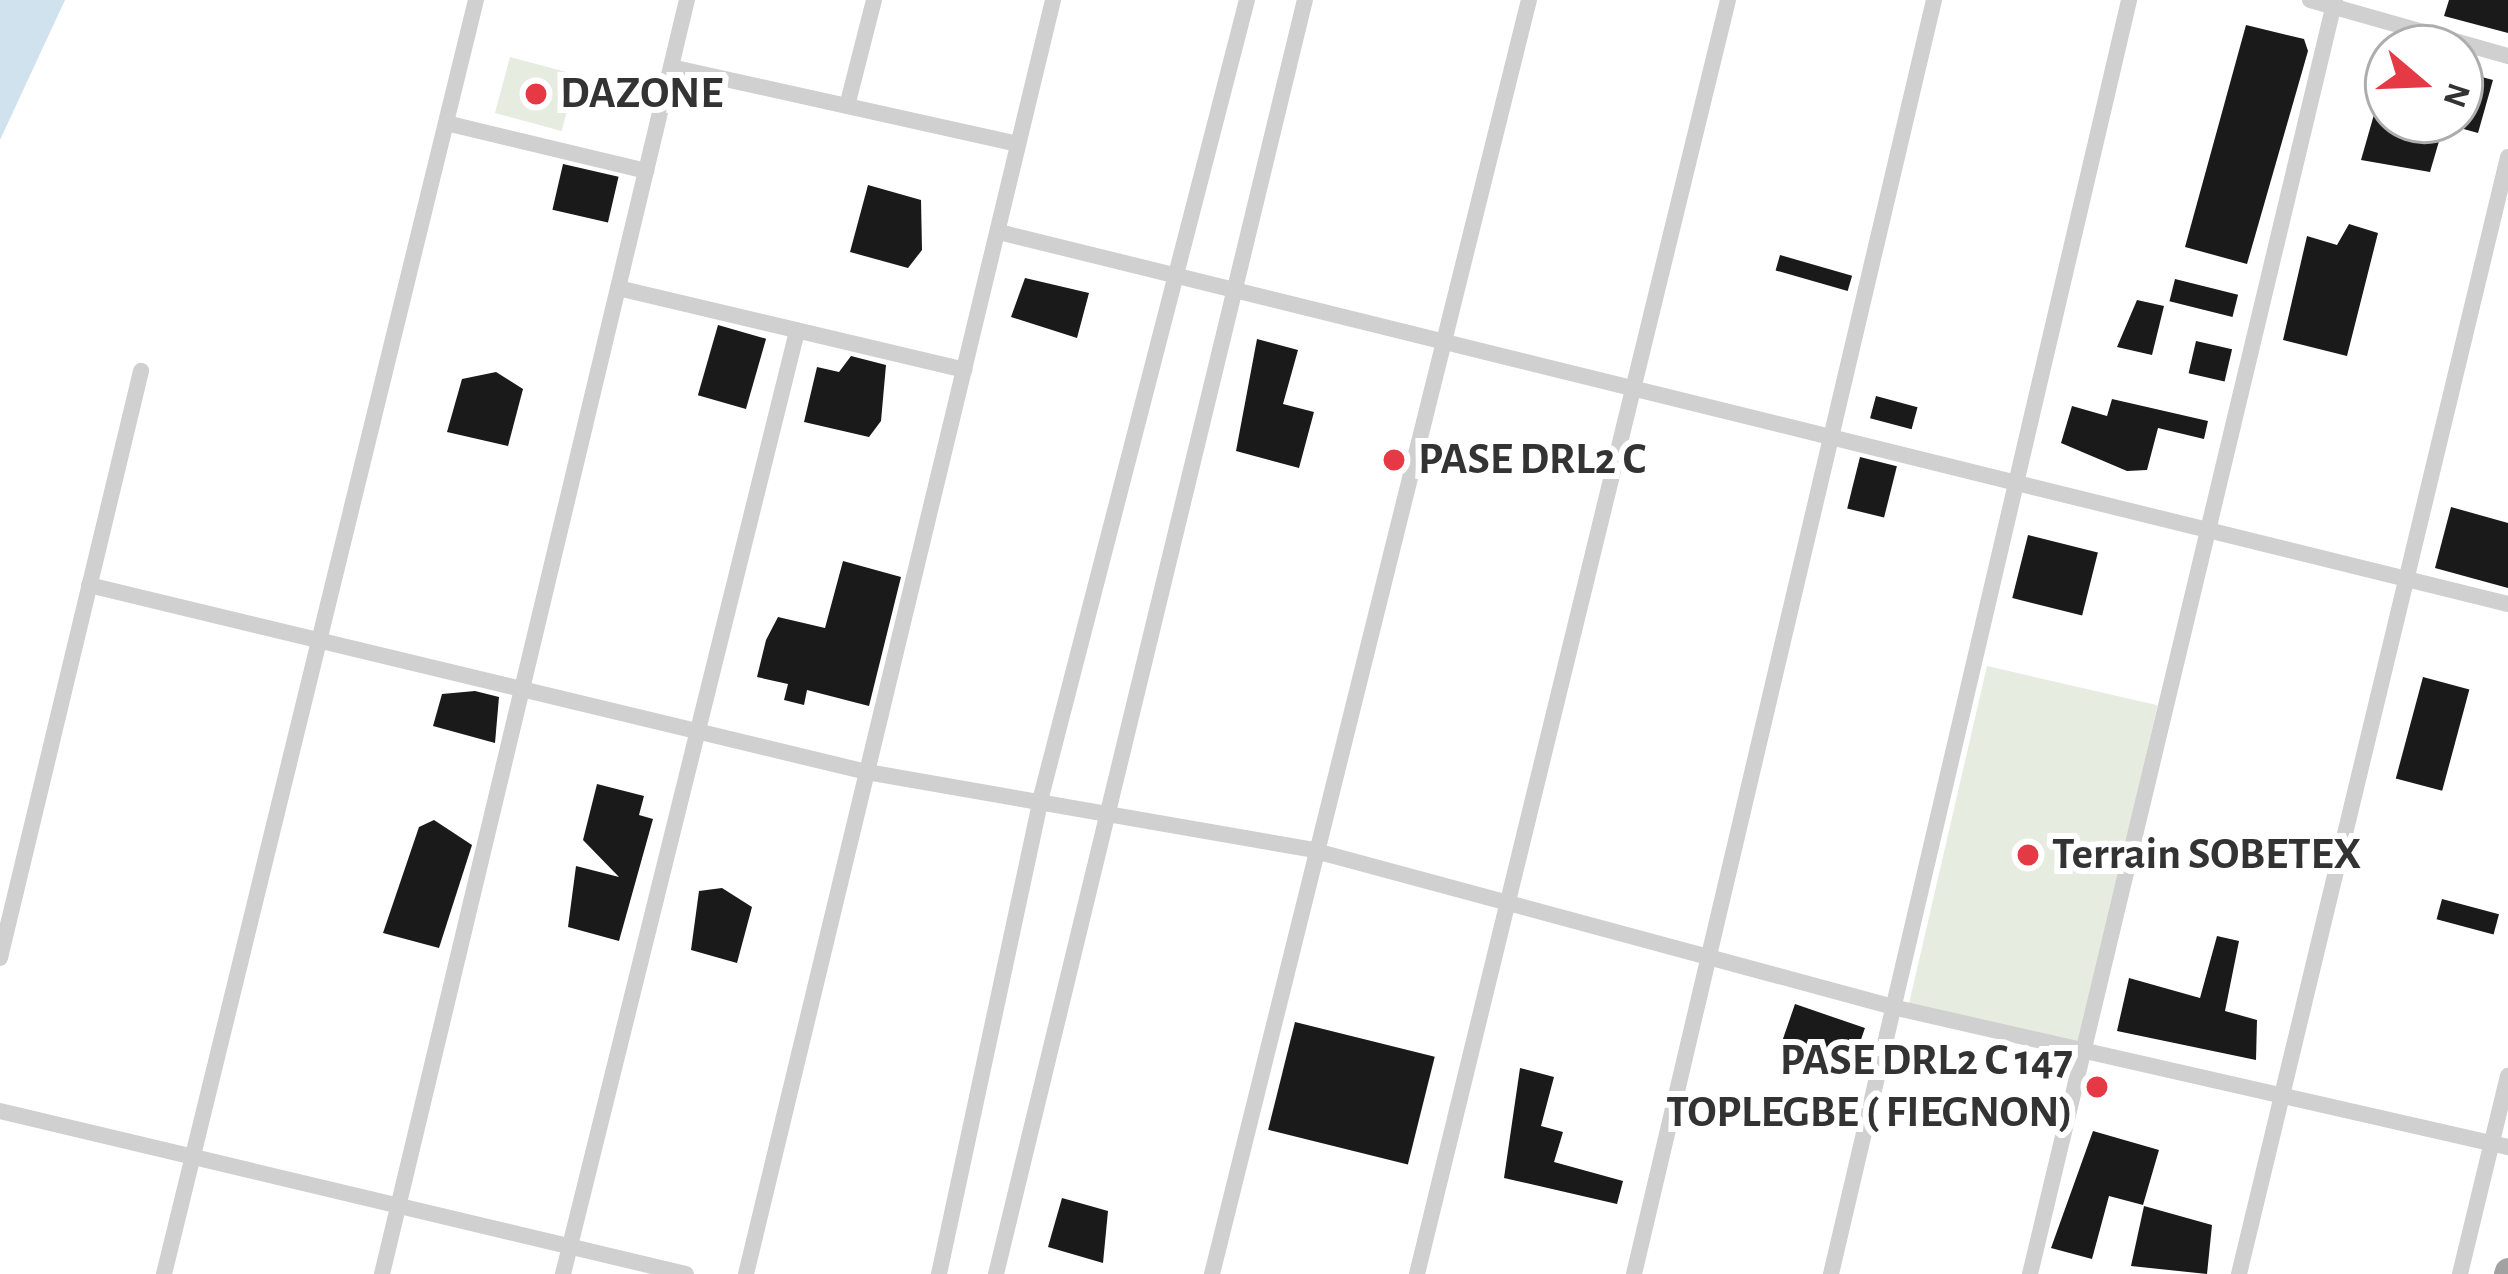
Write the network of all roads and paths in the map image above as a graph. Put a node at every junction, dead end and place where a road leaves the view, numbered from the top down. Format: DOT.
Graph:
graph roads {
  1 [pos="476,0"];
  2 [pos="687,0"];
  3 [pos="874,0"];
  4 [pos="1053,0"];
  5 [pos="1247,0"];
  6 [pos="1306,0"];
  7 [pos="1529,0"];
  8 [pos="1727,0"];
  9 [pos="1934,0"];
  10 [pos="2129,0"];
  11 [pos="2310,0"];
  12 [pos="2334,3"];
  13 [pos="2508,56"];
  14 [pos="670,67"];
  15 [pos="847,106"];
  16 [pos="446,123"];
  17 [pos="1018,144"];
  18 [pos="2508,157"];
  19 [pos="646,171"];
  20 [pos="999,232"];
  21 [pos="1180,277"];
  22 [pos="618,288"];
  23 [pos="1234,290"];
  24 [pos="797,331"];
  25 [pos="1443,342"];
  26 [pos="964,370"];
  27 [pos="141,371"];
  28 [pos="1628,387"];
  29 [pos="1833,438"];
  30 [pos="2020,484"];
  31 [pos="2210,531"];
  32 [pos="2405,579"];
  33 [pos="89,585"];
  34 [pos="2508,604"];
  35 [pos="320,640"];
  36 [pos="522,689"];
  37 [pos="698,731"];
  38 [pos="867,772"];
  39 [pos="1041,797"];
  40 [pos="1114,813"];
  41 [pos="1312,850"];
  42 [pos="1502,904"];
  43 [pos="1714,956"];
  44 [pos="0,958"];
  45 [pos="1897,1008"];
  46 [pos="2087,1050"];
  47 [pos="2508,1076"];
  48 [pos="2285,1090"];
  49 [pos="0,1111"];
  50 [pos="2499,1146"];
  51 [pos="193,1157"];
  52 [pos="399,1206"];
  53 [pos="570,1246"];
  54 [pos="164,1274"];
  55 [pos="382,1274"];
  56 [pos="563,1274"];
  57 [pos="686,1274"];
  58 [pos="746,1274"];
  59 [pos="939,1274"];
  60 [pos="996,1274"];
  61 [pos="1212,1274"];
  62 [pos="1417,1274"];
  63 [pos="1634,1274"];
  64 [pos="1831,1274"];
  65 [pos="2030,1274"];
  66 [pos="2239,1274"];
  67 [pos="2460,1274"];
  1 -- 16 [label="street"];
  2 -- 14 [label="street"];
  3 -- 15 [label="street"];
  4 -- 17 [label="street"];
  5 -- 21 [label="street"];
  6 -- 23 [label="street"];
  7 -- 25 [label="street"];
  8 -- 28 [label="street"];
  9 -- 29 [label="street"];
  10 -- 30 [label="street"];
  11 -- 12 [label="street"];
  12 -- 13 [label="street"];
  12 -- 31 [label="street"];
  14 -- 15 [label="street"];
  14 -- 19 [label="street"];
  15 -- 17 [label="street"];
  16 -- 19 [label="street"];
  16 -- 35 [label="street"];
  17 -- 20 [label="street"];
  18 -- 32 [label="street"];
  19 -- 22 [label="street"];
  20 -- 21 [label="street"];
  20 -- 26 [label="street"];
  21 -- 23 [label="street"];
  21 -- 39 [label="street"];
  22 -- 24 [label="street"];
  22 -- 36 [label="street"];
  23 -- 25 [label="street"];
  23 -- 40 [label="street"];
  24 -- 26 [label="street"];
  24 -- 37 [label="street"];
  25 -- 28 [label="street"];
  25 -- 41 [label="street"];
  26 -- 38 [label="street"];
  27 -- 33 [label="street"];
  28 -- 29 [label="street"];
  28 -- 42 [label="street"];
  29 -- 30 [label="street"];
  29 -- 43 [label="street"];
  30 -- 31 [label="street"];
  30 -- 45 [label="street"];
  31 -- 32 [label="street"];
  31 -- 46 [label="street"];
  32 -- 34 [label="street"];
  32 -- 48 [label="street"];
  33 -- 35 [label="street"];
  33 -- 44 [label="street"];
  35 -- 36 [label="street"];
  35 -- 51 [label="street"];
  36 -- 37 [label="street"];
  36 -- 52 [label="street"];
  37 -- 38 [label="street"];
  37 -- 53 [label="street"];
  38 -- 39 [label="street"];
  38 -- 58 [label="street"];
  39 -- 40 [label="street"];
  39 -- 59 [label="street"];
  40 -- 41 [label="street"];
  40 -- 60 [label="street"];
  41 -- 42 [label="street"];
  41 -- 61 [label="street"];
  42 -- 43 [label="street"];
  42 -- 62 [label="street"];
  43 -- 45 [label="street"];
  43 -- 63 [label="street"];
  45 -- 46 [label="street"];
  45 -- 64 [label="street"];
  46 -- 48 [label="street"];
  46 -- 65 [label="street"];
  47 -- 50 [label="street"];
  48 -- 50 [label="street"];
  48 -- 66 [label="street"];
  49 -- 51 [label="street"];
  50 -- 67 [label="street"];
  51 -- 52 [label="street"];
  51 -- 54 [label="street"];
  52 -- 53 [label="street"];
  52 -- 55 [label="street"];
  53 -- 56 [label="street"];
  53 -- 57 [label="street"];
}
